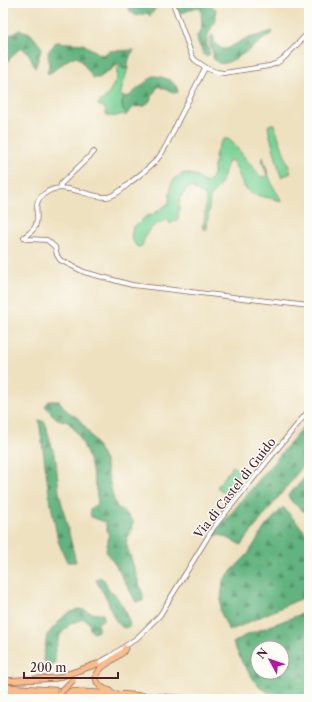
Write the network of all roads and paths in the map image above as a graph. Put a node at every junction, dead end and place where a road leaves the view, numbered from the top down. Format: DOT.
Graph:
graph roads {
  1 [pos="173,3"];
  2 [pos="309,32"];
  3 [pos="205,68"];
  4 [pos="94,152"];
  5 [pos="60,188"];
  6 [pos="309,306"];
  7 [pos="309,410"];
  8 [pos="125,648"];
  9 [pos="97,664"];
  10 [pos="3,681"];
  11 [pos="3,686"];
  12 [pos="3,691"];
  13 [pos="183,698"];
  14 [pos="55,699"];
  15 [pos="131,699"];
  16 [pos="192,699"];
  1 -- 3 [label="street"];
  2 -- 3 [label="street"];
  3 -- 5 [label="street"];
  4 -- 5 [label="street"];
  5 -- 6 [label="street"];
  7 -- 8 [label="street, Via di Castel di Guido"];
  8 -- 9 [label="street, Via di Castel di Guido"];
  8 -- 13 [label="highway"];
  9 -- 10 [label="highway"];
  9 -- 14 [label="highway, bridge"];
  11 -- 13 [label="highway"];
  12 -- 15 [label="highway"];
  13 -- 16 [label="highway"];
}
